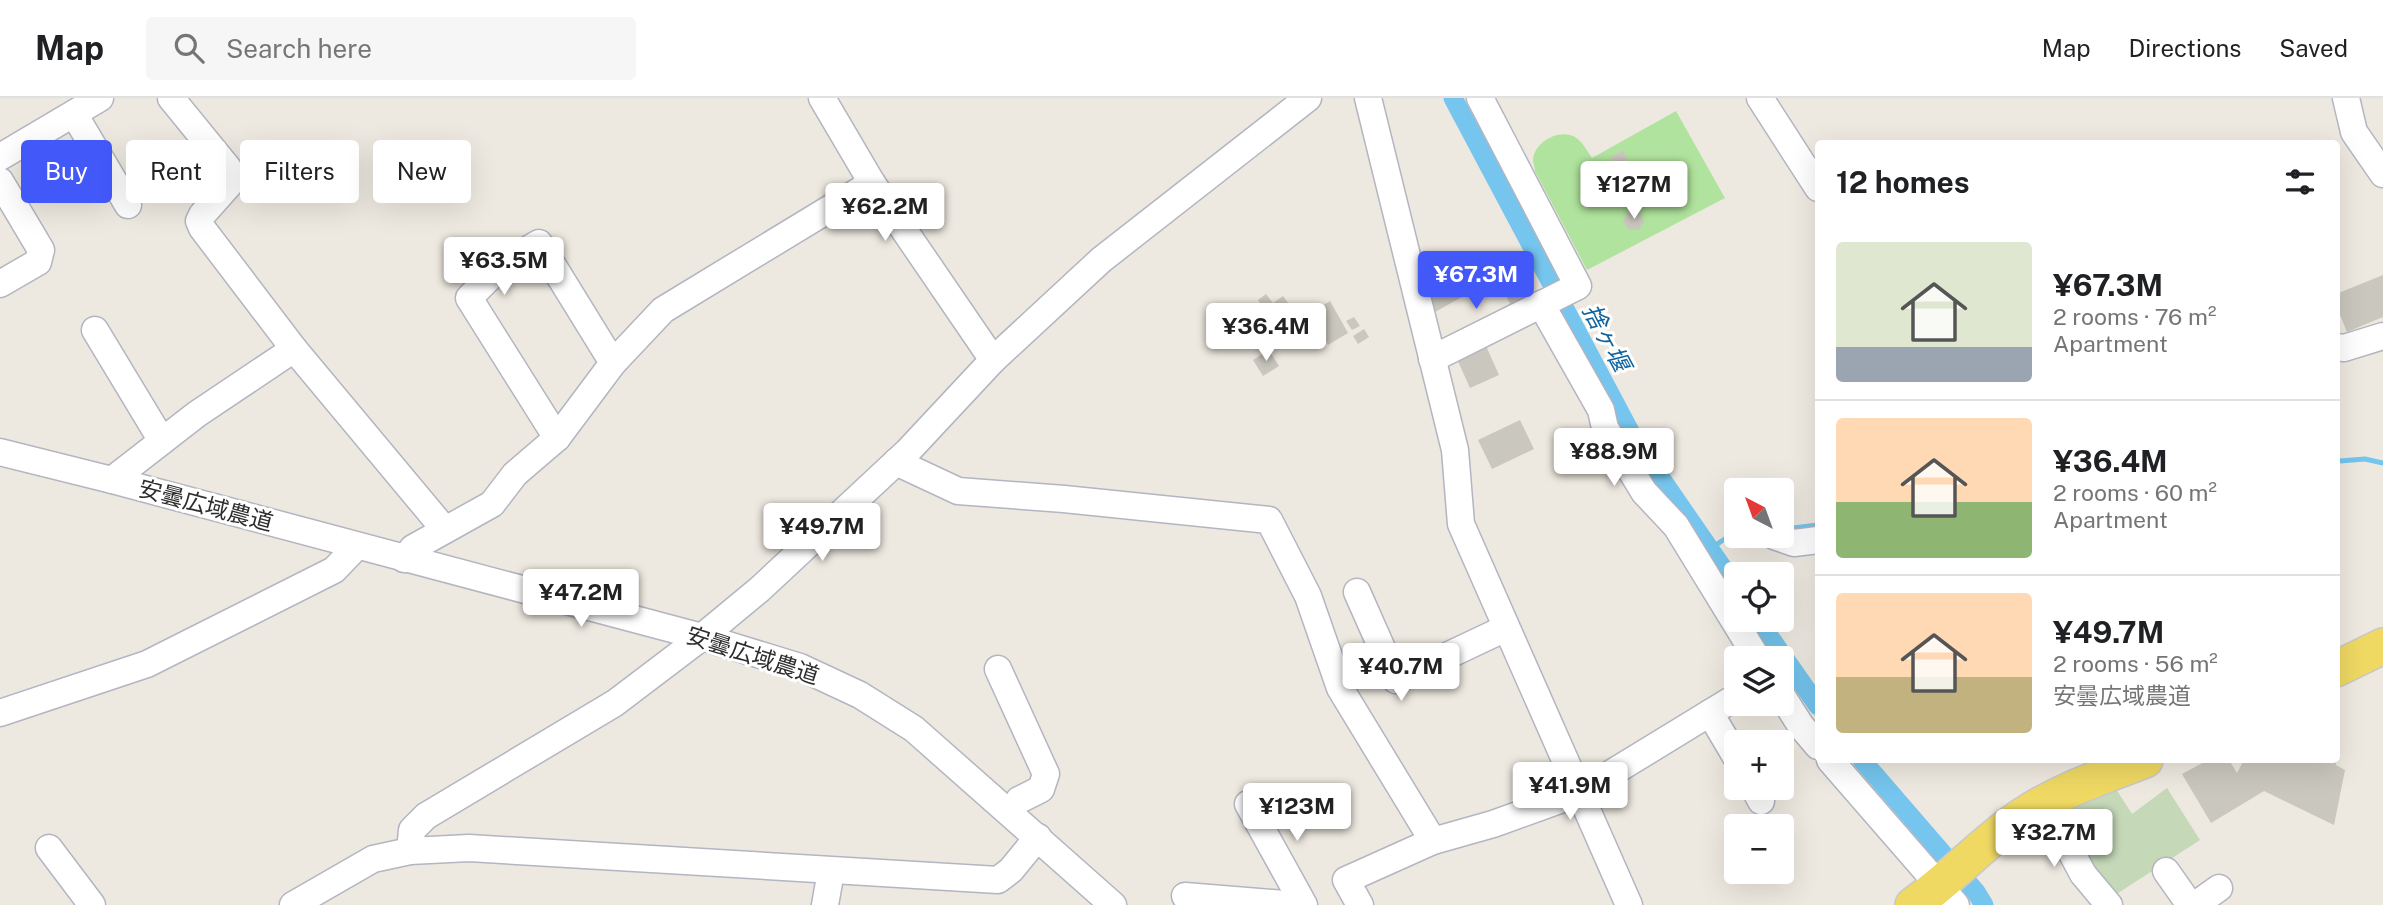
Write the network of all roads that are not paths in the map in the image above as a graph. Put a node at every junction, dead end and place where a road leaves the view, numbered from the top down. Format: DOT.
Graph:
graph roads {
  1 [pos="100,98"];
  2 [pos="171,98"];
  3 [pos="822,98"];
  4 [pos="1308,98"];
  5 [pos="1368,98"];
  6 [pos="1480,98"];
  7 [pos="1760,98"];
  8 [pos="2346,98"];
  9 [pos="74,114"];
  10 [pos="0,157"];
  11 [pos="2383,174"];
  12 [pos="0,181"];
  13 [pos="872,183"];
  14 [pos="1815,183"];
  15 [pos="128,205"];
  16 [pos="0,284"];
  17 [pos="1541,304"];
  18 [pos="95,330"];
  19 [pos="2383,336"];
  20 [pos="2340,348"];
  21 [pos="295,349"];
  22 [pos="1432,359"];
  23 [pos="993,360"];
  24 [pos="613,363"];
  25 [pos="557,439"];
  26 [pos="162,441"];
  27 [pos="0,452"];
  28 [pos="896,462"];
  29 [pos="112,480"];
  30 [pos="446,530"];
  31 [pos="1815,540"];
  32 [pos="1794,542"];
  33 [pos="357,546"];
  34 [pos="404,559"];
  35 [pos="1357,592"];
  36 [pos="1506,628"];
  37 [pos="702,637"];
  38 [pos="1750,646"];
  39 [pos="2383,646"];
  40 [pos="2340,667"];
  41 [pos="998,669"];
  42 [pos="1724,704"];
  43 [pos="0,713"];
  44 [pos="1710,713"];
  45 [pos="1794,715"];
  46 [pos="1724,737"];
  47 [pos="1815,742"];
  48 [pos="1833,763"];
  49 [pos="2138,763"];
  50 [pos="1579,793"];
  51 [pos="1019,800"];
  52 [pos="2045,803"];
  53 [pos="1248,804"];
  54 [pos="1038,838"];
  55 [pos="1433,841"];
  56 [pos="50,848"];
  57 [pos="410,851"];
  58 [pos="831,871"];
  59 [pos="2166,871"];
  60 [pos="1943,887"];
  61 [pos="2219,888"];
  62 [pos="1185,896"];
  63 [pos="92,905"];
  64 [pos="293,905"];
  65 [pos="825,905"];
  66 [pos="1113,905"];
  67 [pos="1297,905"];
  68 [pos="1304,905"];
  69 [pos="1360,905"];
  70 [pos="1629,905"];
  71 [pos="2109,905"];
  72 [pos="2190,905"];
  73 [pos="2196,905"];
  1 -- 9 [label="street"];
  2 -- 21 [label="street"];
  3 -- 13 [label="street"];
  4 -- 23 [label="street"];
  5 -- 22 [label="street"];
  6 -- 17 [label="street"];
  7 -- 14 [label="street"];
  8 -- 11 [label="street"];
  9 -- 10 [label="street"];
  9 -- 15 [label="street"];
  12 -- 16 [label="street"];
  13 -- 23 [label="street"];
  13 -- 24 [label="street"];
  17 -- 22 [label="street"];
  17 -- 38 [label="street"];
  18 -- 26 [label="street"];
  19 -- 20 [label="street"];
  21 -- 26 [label="street"];
  21 -- 30 [label="street"];
  22 -- 36 [label="street"];
  23 -- 28 [label="street"];
  24 -- 25 [label="street"];
  24 -- 25 [label="street"];
  25 -- 30 [label="street"];
  26 -- 29 [label="street"];
  27 -- 29 [label="street, 安曇広域農道"];
  28 -- 37 [label="street"];
  28 -- 55 [label="street"];
  29 -- 33 [label="street, 安曇広域農道"];
  30 -- 34 [label="street"];
  31 -- 32 [label="street"];
  33 -- 34 [label="street, 安曇広域農道"];
  33 -- 43 [label="street"];
  34 -- 37 [label="street, 安曇広域農道"];
  35 -- 36 [label="street"];
  36 -- 50 [label="street"];
  37 -- 54 [label="street, 安曇広域農道"];
  37 -- 57 [label="street"];
  39 -- 40 [label="main road"];
  41 -- 51 [label="street"];
  42 -- 44 [label="street"];
  44 -- 46 [label="street"];
  44 -- 50 [label="street"];
  45 -- 47 [label="street"];
  48 -- 60 [label="street"];
  49 -- 52 [label="main road"];
  50 -- 55 [label="street"];
  50 -- 70 [label="street"];
  52 -- 60 [label="main road"];
  52 -- 71 [label="street"];
  53 -- 68 [label="street"];
  54 -- 58 [label="street"];
  54 -- 66 [label="street, 安曇広域農道"];
  55 -- 69 [label="street"];
  56 -- 63 [label="street"];
  57 -- 58 [label="street"];
  57 -- 64 [label="street"];
  58 -- 65 [label="street"];
  59 -- 72 [label="street"];
  61 -- 73 [label="street"];
  62 -- 67 [label="street"];
}
